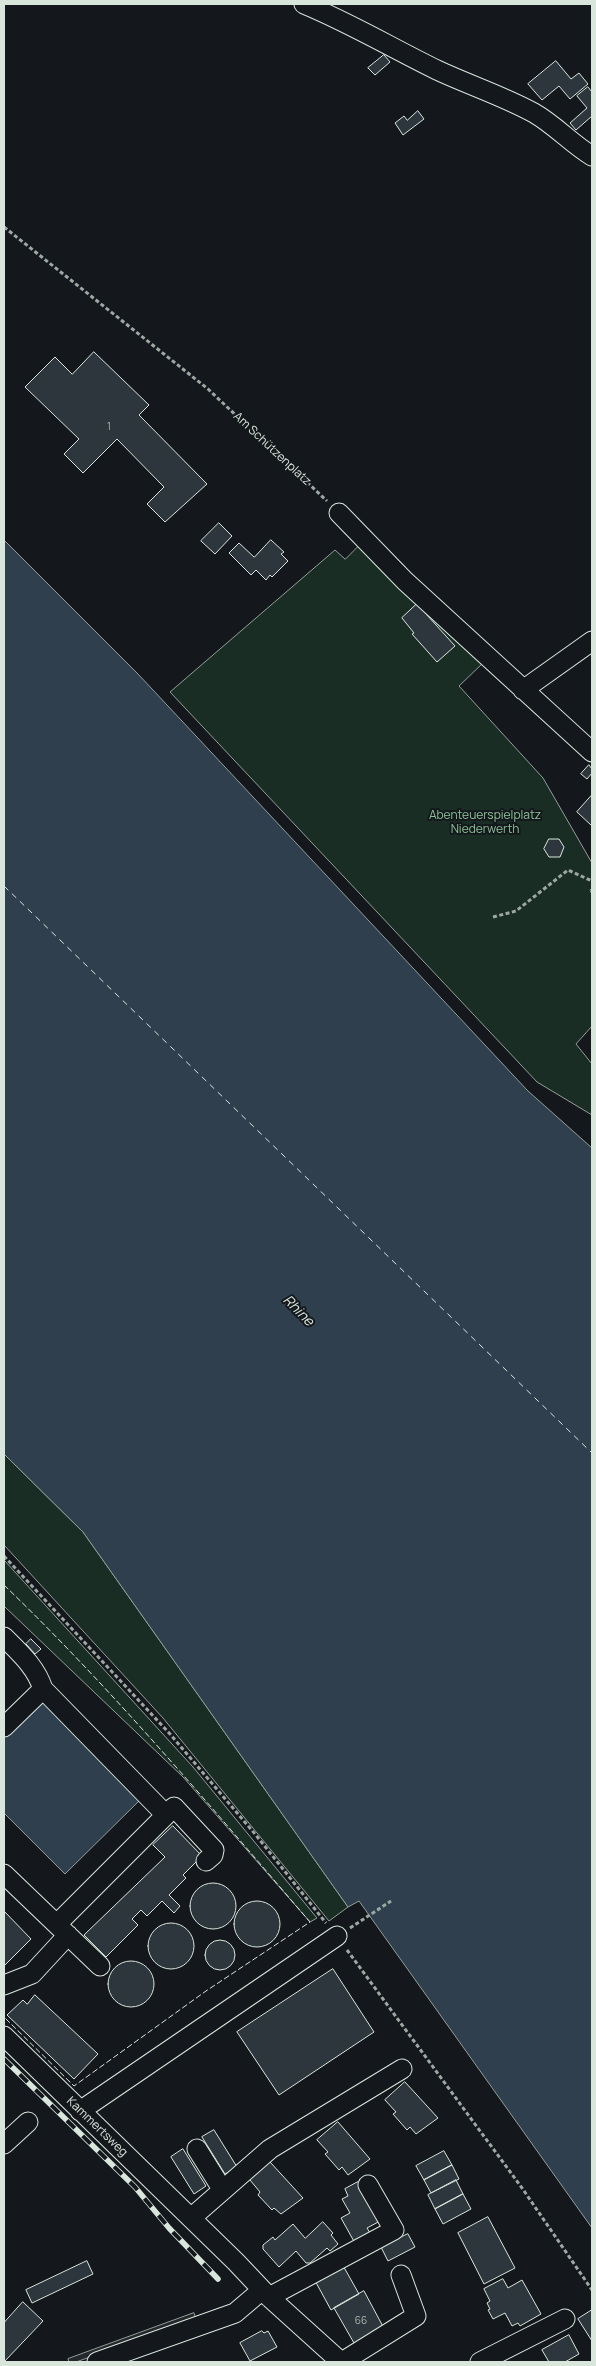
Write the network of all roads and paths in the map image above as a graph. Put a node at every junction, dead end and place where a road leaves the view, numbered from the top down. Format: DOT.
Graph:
graph roads {
  1 [pos="304,4"];
  2 [pos="592,156"];
  3 [pos="4,227"];
  4 [pos="339,514"];
  5 [pos="592,641"];
  6 [pos="523,690"];
  7 [pos="592,752"];
  8 [pos="592,880"];
  9 [pos="493,917"];
  10 [pos="4,1556"];
  11 [pos="4,1637"];
  12 [pos="42,1689"];
  13 [pos="4,1727"];
  14 [pos="166,1815"];
  15 [pos="206,1861"];
  16 [pos="4,1874"];
  17 [pos="391,1901"];
  18 [pos="62,1930"];
  19 [pos="337,1936"];
  20 [pos="100,1966"];
  21 [pos="4,1985"];
  22 [pos="4,2036"];
  23 [pos="402,2069"];
  24 [pos="80,2111"];
  25 [pos="28,2122"];
  26 [pos="4,2144"];
  27 [pos="197,2149"];
  28 [pos="368,2185"];
  29 [pos="222,2189"];
  30 [pos="191,2218"];
  31 [pos="401,2275"];
  32 [pos="592,2290"];
  33 [pos="266,2294"];
  34 [pos="565,2319"];
  35 [pos="97,2362"];
  36 [pos="342,2362"];
  37 [pos="480,2362"];
  1 -- 2 [label="street"];
  3 -- 4 [label="path, Am Schützenplatz"];
  4 -- 6 [label="street"];
  5 -- 6 [label="street"];
  6 -- 7 [label="street"];
  8 -- 9 [label="path"];
  10 -- 19 [label="path"];
  11 -- 12 [label="street"];
  12 -- 13 [label="street"];
  12 -- 14 [label="street"];
  14 -- 15 [label="street"];
  14 -- 18 [label="street"];
  16 -- 18 [label="street"];
  17 -- 19 [label="path"];
  18 -- 20 [label="street"];
  18 -- 21 [label="street"];
  19 -- 24 [label="street"];
  19 -- 32 [label="path"];
  22 -- 24 [label="street, Kammertsweg"];
  23 -- 29 [label="street"];
  24 -- 30 [label="street, Kammertsweg"];
  25 -- 26 [label="street"];
  27 -- 29 [label="street"];
  28 -- 33 [label="street"];
  29 -- 30 [label="street"];
  30 -- 33 [label="street, Kammertsweg"];
  31 -- 36 [label="street"];
  33 -- 35 [label="street"];
  33 -- 36 [label="street, Kammertsweg"];
  34 -- 37 [label="street"];
}
